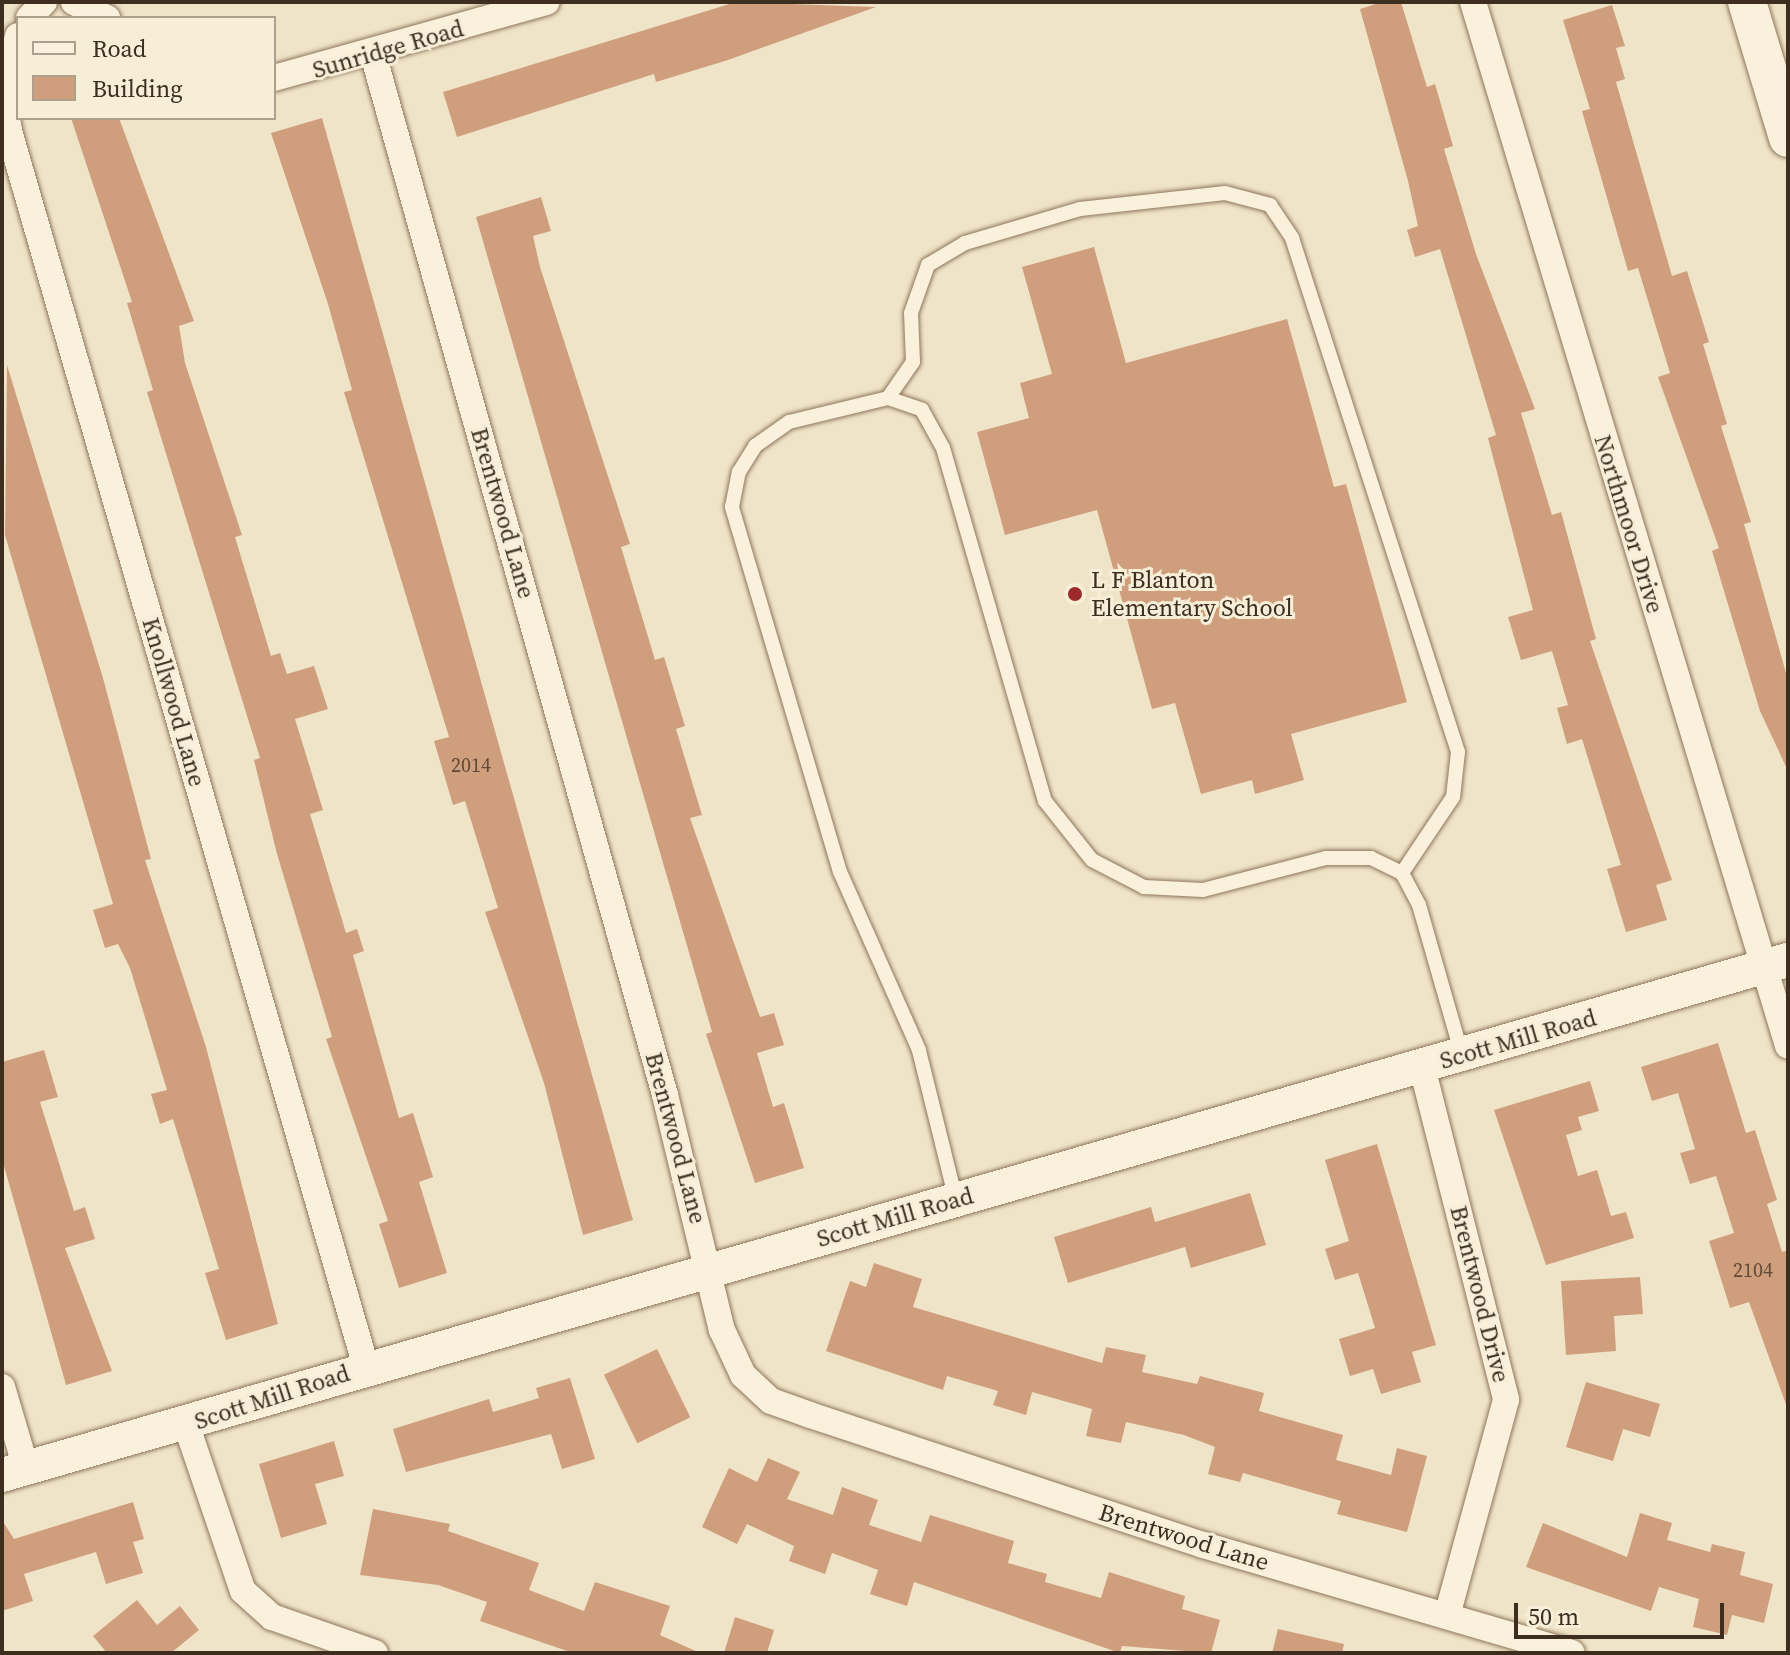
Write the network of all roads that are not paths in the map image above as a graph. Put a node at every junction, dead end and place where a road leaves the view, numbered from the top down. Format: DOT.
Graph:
graph roads {
  1 [pos="74,2"];
  2 [pos="547,2"];
  3 [pos="1473,2"];
  4 [pos="1747,2"];
  5 [pos="103,16"];
  6 [pos="16,44"];
  7 [pos="373,54"];
  8 [pos="276,78"];
  9 [pos="1788,138"];
  10 [pos="888,398"];
  11 [pos="1402,873"];
  12 [pos="1775,964"];
  13 [pos="1788,1046"];
  14 [pos="1462,1055"];
  15 [pos="1422,1067"];
  16 [pos="956,1200"];
  17 [pos="710,1269"];
  18 [pos="366,1367"];
  19 [pos="2,1387"];
  20 [pos="186,1424"];
  21 [pos="14,1471"];
  22 [pos="1448,1612"];
  23 [pos="375,1653"];
  24 [pos="1572,1653"];
  1 -- 5 [label="street"];
  2 -- 7 [label="street, Sunridge Road"];
  3 -- 12 [label="street, Northmoor Drive"];
  4 -- 9 [label="main road"];
  6 -- 18 [label="street, Knollwood Lane"];
  7 -- 8 [label="street, Sunridge Road"];
  7 -- 17 [label="street, Brentwood Lane"];
  10 -- 11 [label="lane"];
  10 -- 11 [label="lane"];
  10 -- 16 [label="lane"];
  11 -- 14 [label="lane"];
  12 -- 13 [label="street, Northmoor Drive"];
  12 -- 14 [label="street, Scott Mill Road"];
  14 -- 15 [label="street, Scott Mill Road"];
  15 -- 16 [label="street, Scott Mill Road"];
  15 -- 22 [label="street, Brentwood Drive"];
  16 -- 17 [label="street, Scott Mill Road"];
  17 -- 18 [label="street, Scott Mill Road"];
  17 -- 22 [label="street, Brentwood Lane"];
  18 -- 20 [label="street, Scott Mill Road"];
  19 -- 21 [label="street"];
  20 -- 21 [label="street, Scott Mill Road"];
  20 -- 23 [label="street"];
  22 -- 24 [label="street, Brentwood Lane"];
}
